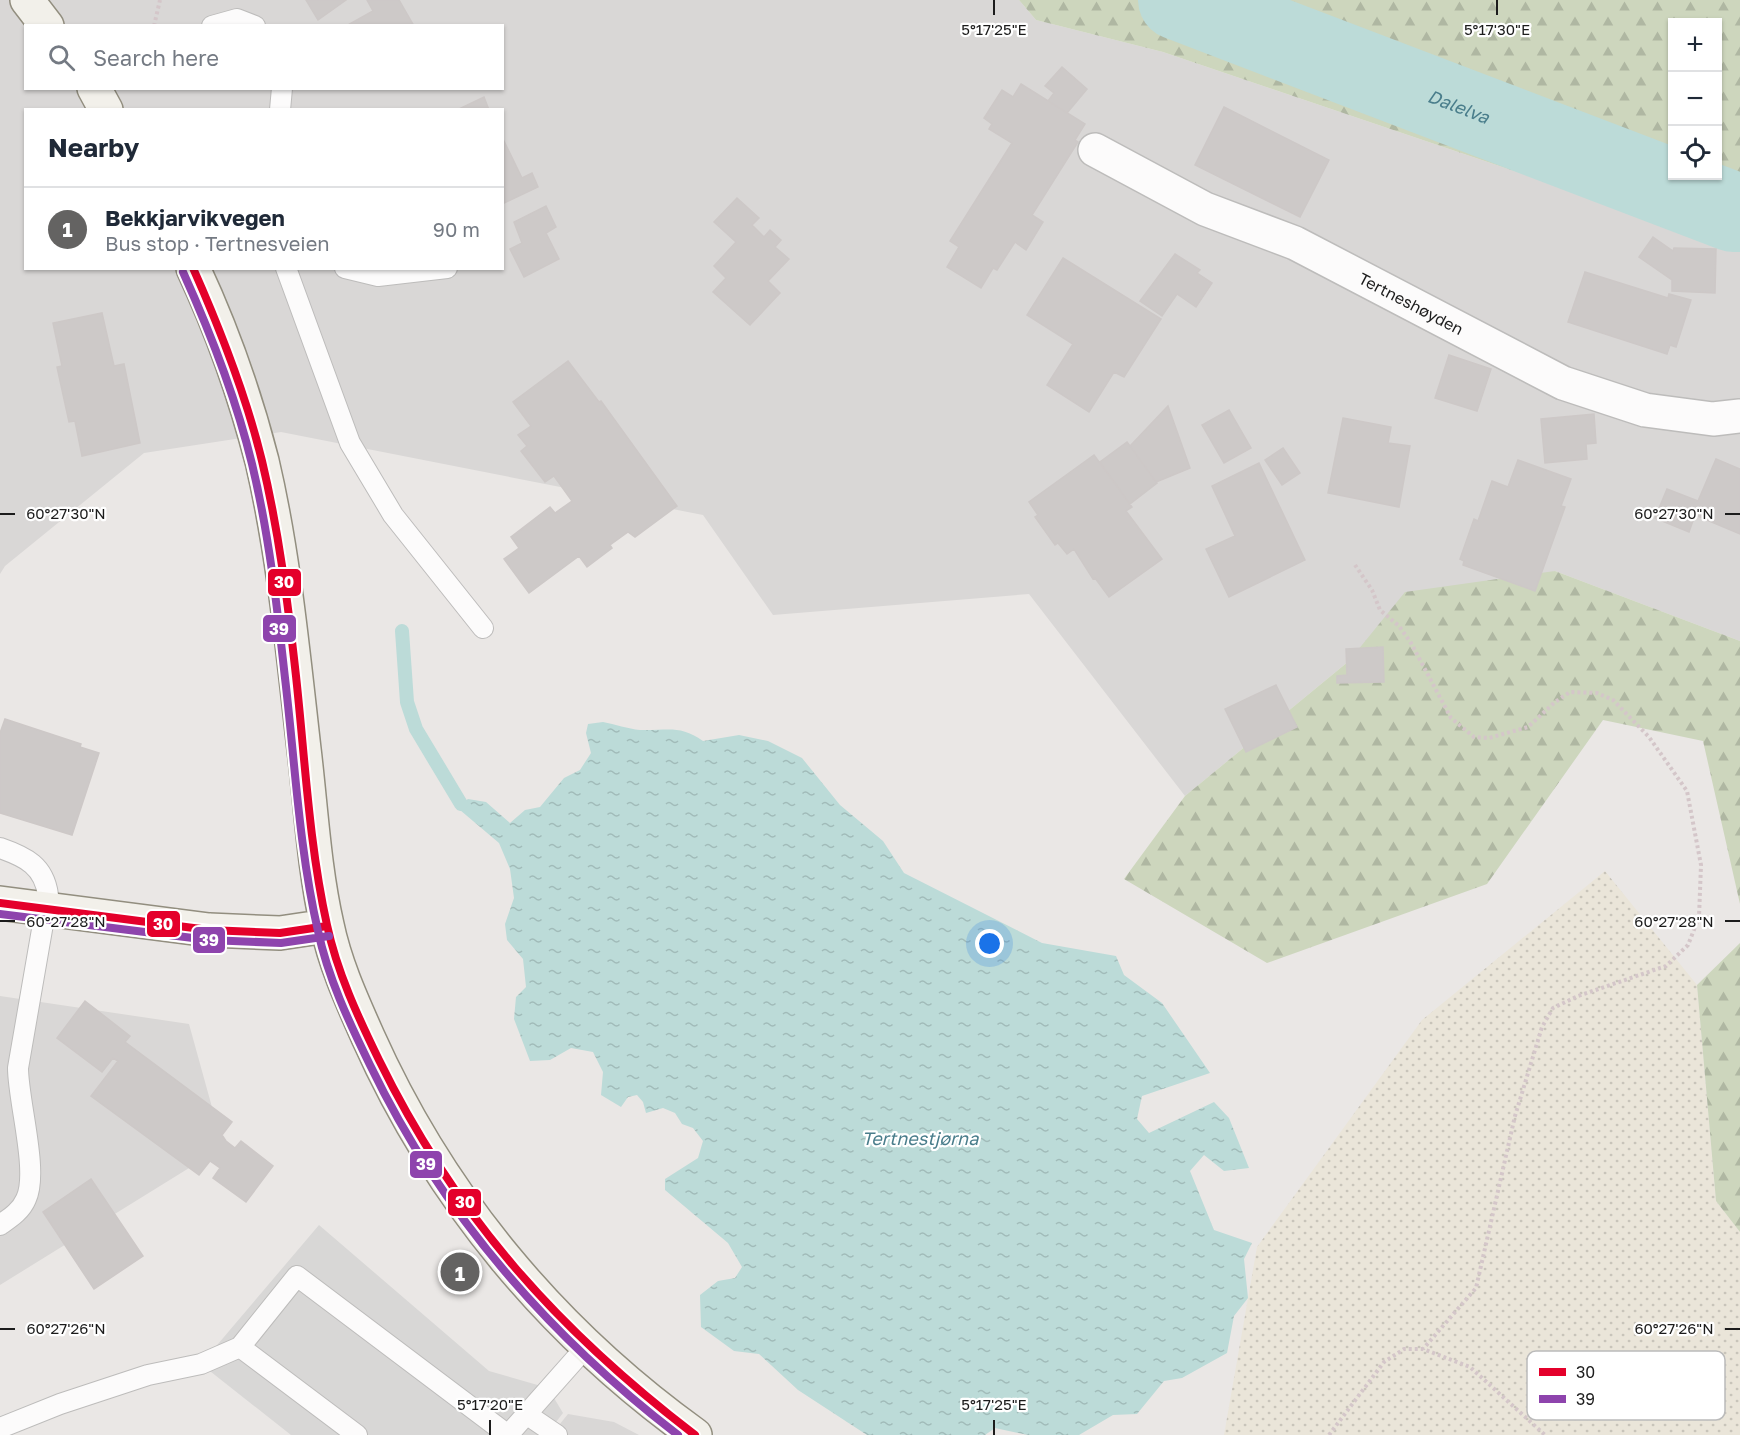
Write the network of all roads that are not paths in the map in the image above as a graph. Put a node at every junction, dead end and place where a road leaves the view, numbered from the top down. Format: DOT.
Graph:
graph roads {
  1 [pos="27,0"];
  2 [pos="45,24"];
  3 [pos="219,24"];
  4 [pos="250,24"];
  5 [pos="95,90"];
  6 [pos="282,90"];
  7 [pos="105,108"];
  8 [pos="280,108"];
  9 [pos="1095,150"];
  10 [pos="194,270"];
  11 [pos="287,270"];
  12 [pos="353,270"];
  13 [pos="430,270"];
  14 [pos="1740,416"];
  15 [pos="483,628"];
  16 [pos="0,848"];
  17 [pos="0,903"];
  18 [pos="48,909"];
  19 [pos="327,926"];
  20 [pos="0,1225"];
  21 [pos="240,1347"];
  22 [pos="586,1347"];
  23 [pos="526,1413"];
  24 [pos="0,1428"];
  25 [pos="357,1435"];
  26 [pos="508,1435"];
  27 [pos="557,1435"];
  28 [pos="695,1435"];
  1 -- 2 [label="main road"];
  3 -- 4 [label="lane"];
  5 -- 7 [label="main road"];
  6 -- 8 [label="lane"];
  9 -- 14 [label="street, Tertneshøyden"];
  10 -- 19 [label="main road"];
  11 -- 15 [label="lane"];
  12 -- 13 [label="lane"];
  16 -- 18 [label="lane"];
  17 -- 18 [label="main road"];
  18 -- 19 [label="main road"];
  18 -- 20 [label="lane"];
  19 -- 22 [label="main road"];
  21 -- 24 [label="lane"];
  21 -- 25 [label="lane"];
  21 -- 26 [label="lane"];
  22 -- 23 [label="lane"];
  22 -- 28 [label="main road"];
  23 -- 26 [label="lane"];
  23 -- 27 [label="lane"];
}
